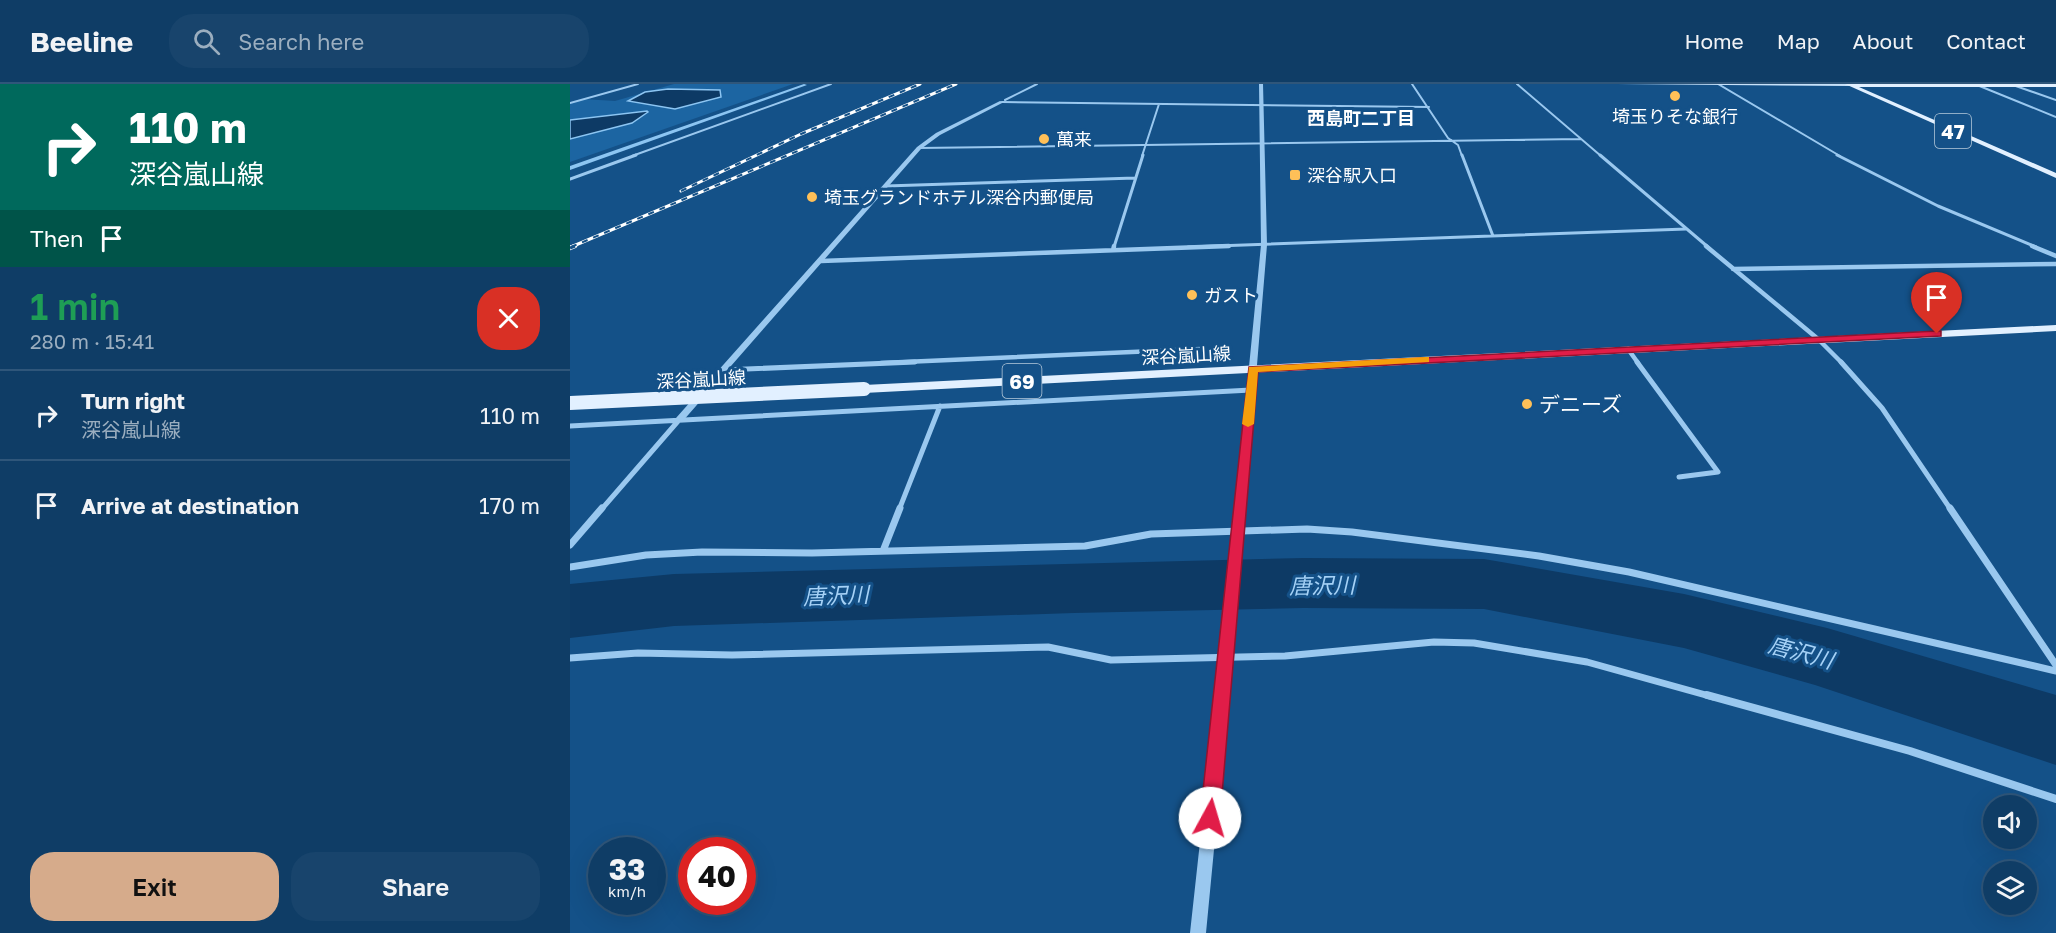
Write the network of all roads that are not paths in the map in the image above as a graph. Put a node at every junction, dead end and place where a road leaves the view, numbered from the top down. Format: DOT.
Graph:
graph roads {
  1 [pos="638,84"];
  2 [pos="831,84"];
  3 [pos="1037,84"];
  4 [pos="1261,84"];
  5 [pos="1412,84"];
  6 [pos="1517,84"];
  7 [pos="1620,84"];
  8 [pos="1849,84"];
  9 [pos="2011,84"];
  10 [pos="1720,85"];
  11 [pos="1977,85"];
  12 [pos="2056,86"];
  13 [pos="2056,100"];
  14 [pos="1002,102"];
  15 [pos="570,103"];
  16 [pos="1159,104"];
  17 [pos="1261,105"];
  18 [pos="1429,107"];
  19 [pos="2056,117"];
  20 [pos="1582,139"];
  21 [pos="1453,141"];
  22 [pos="1262,144"];
  23 [pos="1146,145"];
  24 [pos="919,148"];
  25 [pos="2056,176"];
  26 [pos="1135,178"];
  27 [pos="570,179"];
  28 [pos="886,186"];
  29 [pos="1686,230"];
  30 [pos="1493,236"];
  31 [pos="1264,245"];
  32 [pos="1113,250"];
  33 [pos="2056,256"];
  34 [pos="821,261"];
  35 [pos="2056,264"];
  36 [pos="1733,269"];
  37 [pos="2056,328"];
  38 [pos="1818,339"];
  39 [pos="1628,349"];
  40 [pos="1201,350"];
  41 [pos="1253,369"];
  42 [pos="723,370"];
  43 [pos="1251,390"];
  44 [pos="570,403"];
  45 [pos="940,406"];
  46 [pos="679,420"];
  47 [pos="570,426"];
  48 [pos="1679,477"];
  49 [pos="1238,536"];
  50 [pos="570,545"];
  51 [pos="883,551"];
  52 [pos="570,567"];
  53 [pos="1226,657"];
  54 [pos="570,658"];
  55 [pos="2056,665"];
  56 [pos="2056,672"];
  57 [pos="2056,800"];
  58 [pos="1198,933"];
  1 -- 15 [label="street"];
  2 -- 27 [label="street"];
  3 -- 14 [label="street"];
  4 -- 17 [label="street"];
  5 -- 18 [label="street"];
  6 -- 20 [label="street"];
  7 -- 10 [label="main road"];
  8 -- 10 [label="main road"];
  8 -- 11 [label="main road, 47"];
  8 -- 25 [label="main road, 47"];
  9 -- 11 [label="main road, 47"];
  9 -- 12 [label="main road, 47"];
  9 -- 13 [label="street"];
  10 -- 33 [label="street"];
  11 -- 19 [label="street"];
  14 -- 16 [label="street"];
  14 -- 24 [label="street"];
  16 -- 17 [label="street"];
  16 -- 23 [label="street"];
  17 -- 18 [label="street"];
  17 -- 22 [label="street"];
  18 -- 21 [label="street"];
  20 -- 21 [label="street"];
  20 -- 29 [label="street"];
  21 -- 22 [label="street"];
  21 -- 30 [label="street"];
  22 -- 23 [label="street"];
  22 -- 31 [label="street"];
  23 -- 24 [label="street"];
  23 -- 26 [label="street"];
  24 -- 28 [label="street"];
  26 -- 28 [label="street"];
  26 -- 32 [label="street"];
  28 -- 34 [label="street"];
  29 -- 30 [label="street"];
  29 -- 36 [label="street"];
  30 -- 31 [label="street"];
  31 -- 32 [label="street"];
  31 -- 41 [label="street"];
  32 -- 34 [label="street"];
  34 -- 42 [label="street"];
  35 -- 36 [label="street"];
  36 -- 38 [label="street"];
  37 -- 38 [label="main road, 深谷嵐山線 / 69"];
  38 -- 39 [label="main road, 深谷嵐山線 / 69"];
  38 -- 55 [label="street"];
  39 -- 41 [label="main road, 深谷嵐山線 / 69"];
  39 -- 48 [label="street"];
  40 -- 42 [label="street"];
  41 -- 43 [label="street"];
  41 -- 44 [label="main road, 深谷嵐山線 / 69, bridge"];
  42 -- 46 [label="street"];
  43 -- 45 [label="street"];
  43 -- 49 [label="street"];
  45 -- 46 [label="street"];
  45 -- 51 [label="street"];
  46 -- 47 [label="street"];
  46 -- 50 [label="street"];
  49 -- 51 [label="street"];
  49 -- 53 [label="street"];
  49 -- 56 [label="street"];
  51 -- 52 [label="street"];
  53 -- 54 [label="street"];
  53 -- 57 [label="street"];
  53 -- 58 [label="street"];
}
